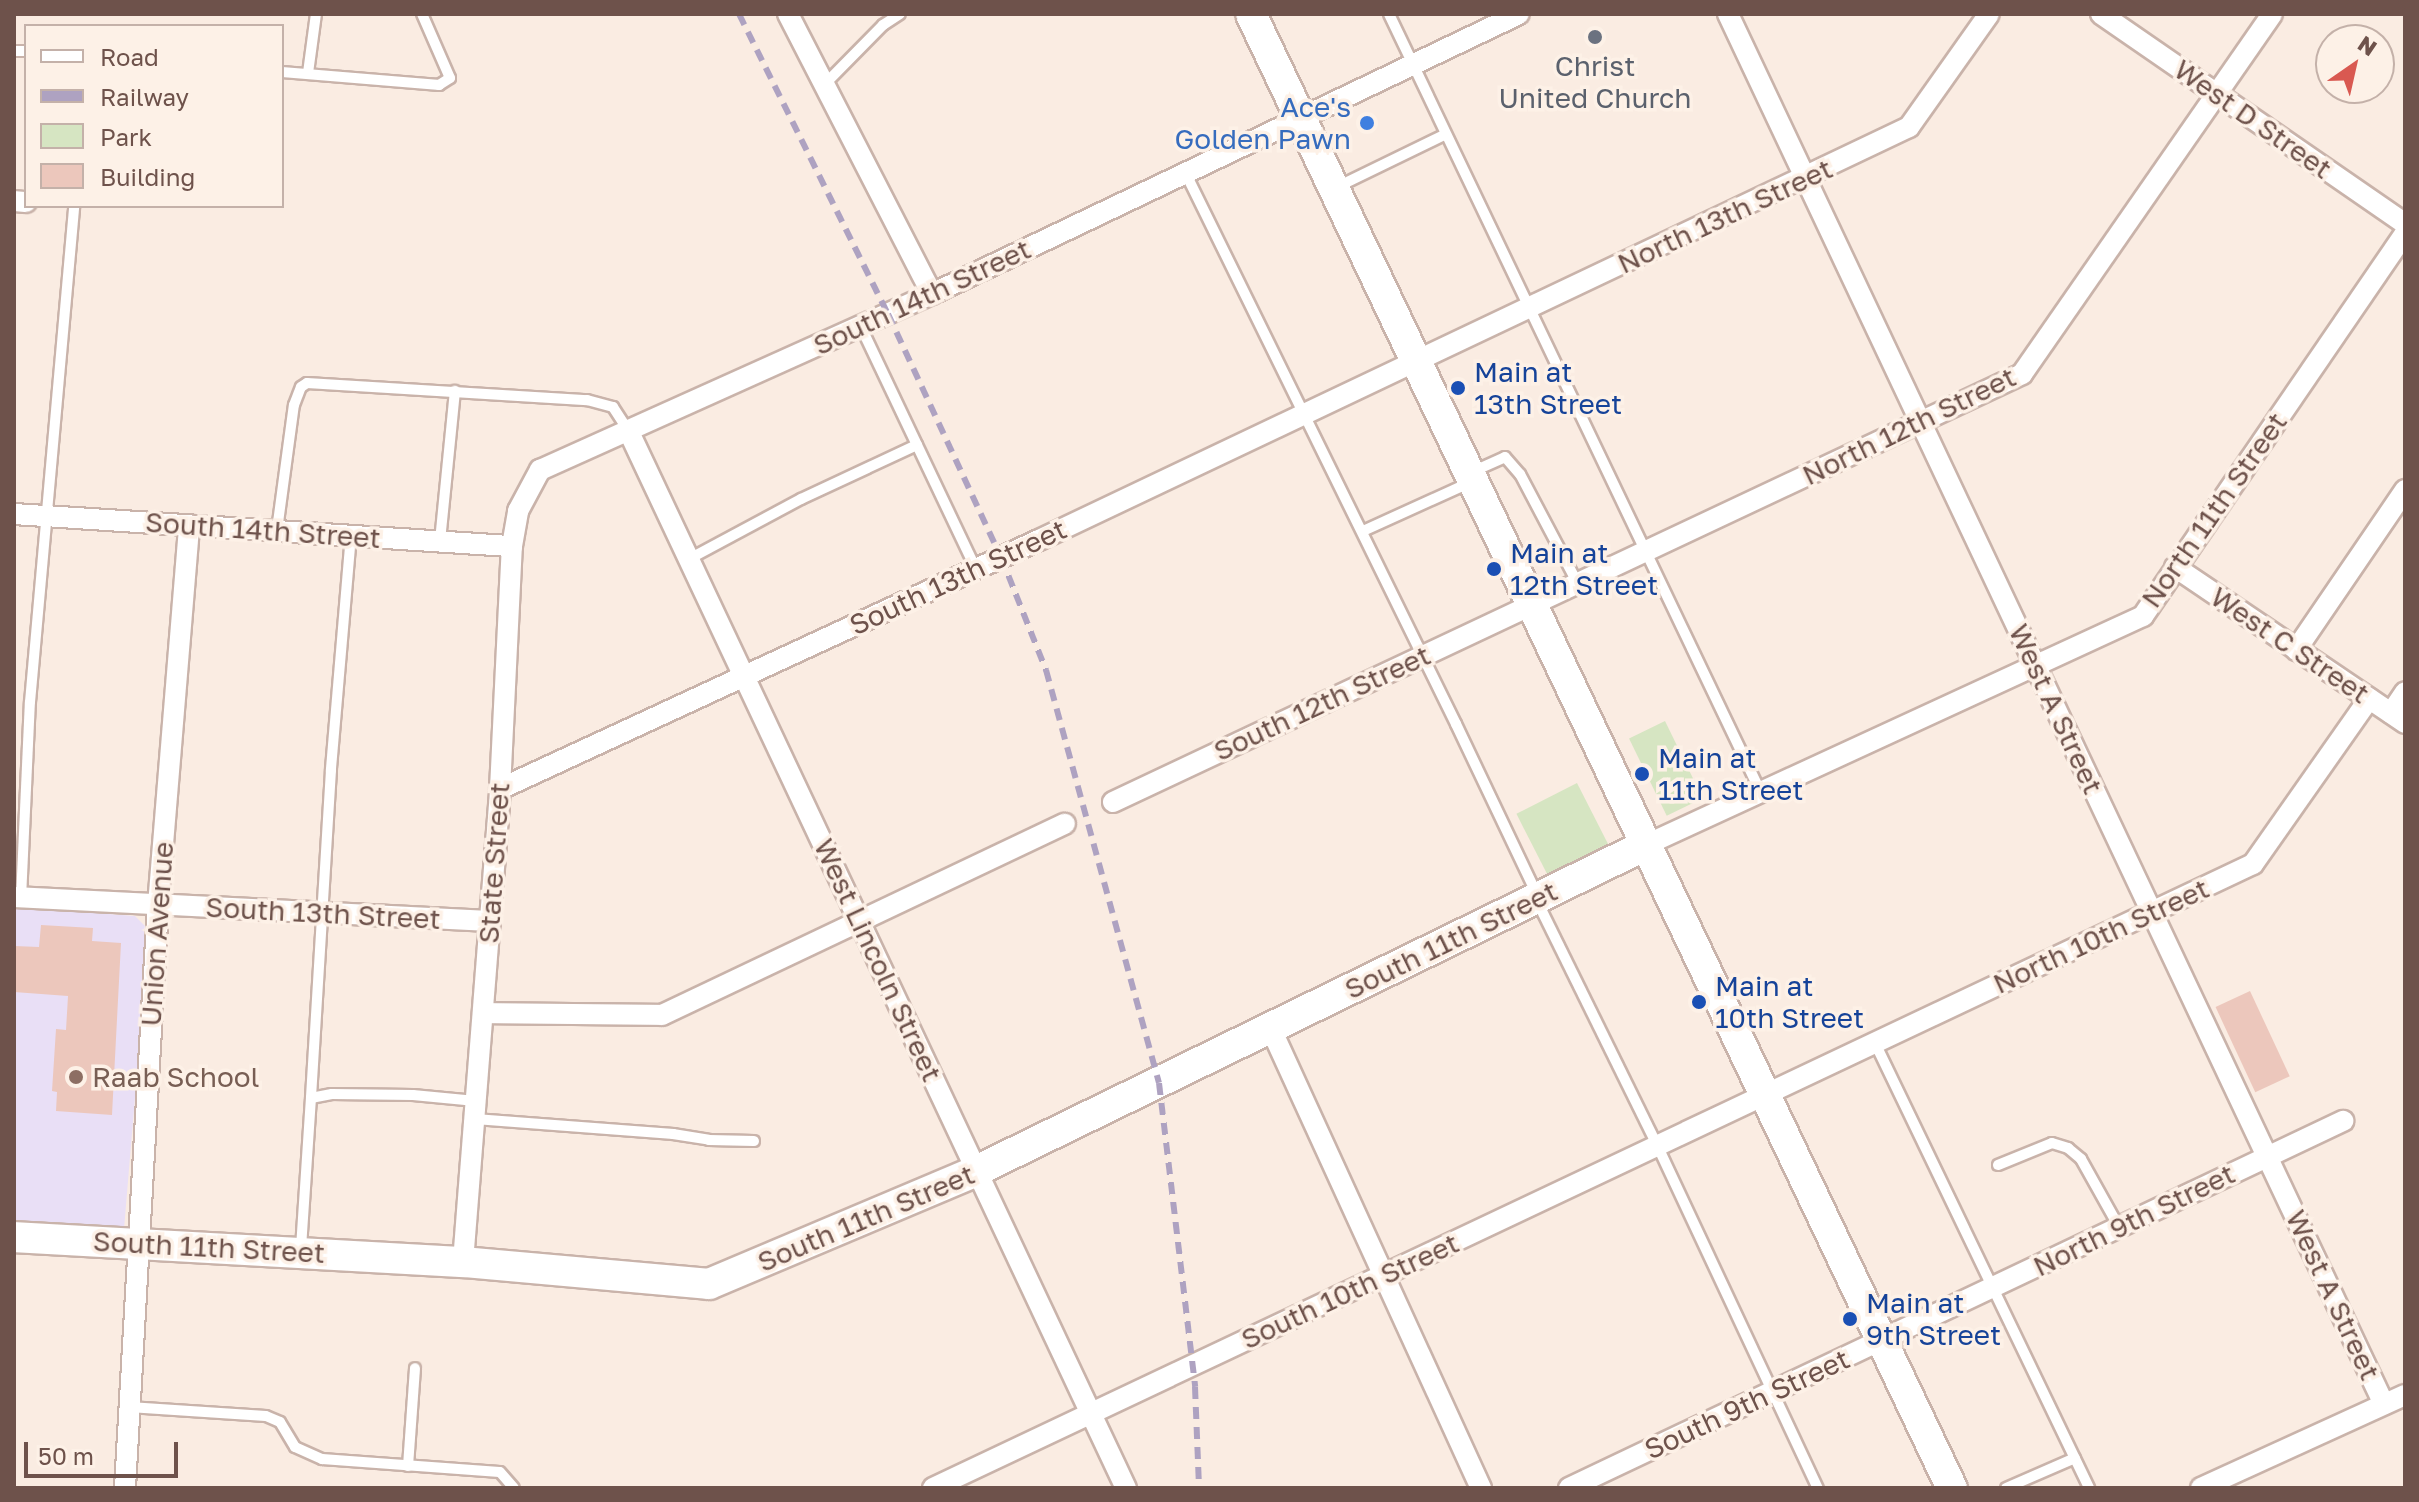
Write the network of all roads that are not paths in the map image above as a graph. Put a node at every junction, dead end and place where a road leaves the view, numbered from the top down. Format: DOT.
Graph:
graph roads {
  1 [pos="316,14"];
  2 [pos="422,14"];
  3 [pos="788,14"];
  4 [pos="900,14"];
  5 [pos="1251,14"];
  6 [pos="1389,14"];
  7 [pos="1519,14"];
  8 [pos="1728,14"];
  9 [pos="1989,14"];
  10 [pos="2101,14"];
  11 [pos="2272,14"];
  12 [pos="1414,64"];
  13 [pos="284,72"];
  14 [pos="308,73"];
  15 [pos="823,86"];
  16 [pos="2216,94"];
  17 [pos="1300,117"];
  18 [pos="1446,134"];
  19 [pos="1185,172"];
  20 [pos="1805,178"];
  21 [pos="1334,188"];
  22 [pos="74,208"];
  23 [pos="2405,224"];
  24 [pos="2405,233"];
  25 [pos="932,294"];
  26 [pos="1530,308"];
  27 [pos="861,327"];
  28 [pos="1415,362"];
  29 [pos="455,391"];
  30 [pos="1306,414"];
  31 [pos="1920,423"];
  32 [pos="629,432"];
  33 [pos="917,445"];
  34 [pos="540,470"];
  35 [pos="1470,478"];
  36 [pos="2405,490"];
  37 [pos="14,514"];
  38 [pos="47,516"];
  39 [pos="189,525"];
  40 [pos="277,530"];
  41 [pos="1363,531"];
  42 [pos="351,535"];
  43 [pos="440,541"];
  44 [pos="512,546"];
  45 [pos="1645,552"];
  46 [pos="689,559"];
  47 [pos="2175,567"];
  48 [pos="976,569"];
  49 [pos="1578,584"];
  50 [pos="1532,606"];
  51 [pos="2296,650"];
  52 [pos="1422,657"];
  53 [pos="2037,667"];
  54 [pos="744,676"];
  55 [pos="2405,692"];
  56 [pos="2369,699"];
  57 [pos="2398,718"];
  58 [pos="500,789"];
  59 [pos="1761,793"];
  60 [pos="1113,802"];
  61 [pos="1065,824"];
  62 [pos="1648,844"];
  63 [pos="17,898"];
  64 [pos="1536,899"];
  65 [pos="158,905"];
  66 [pos="324,913"];
  67 [pos="2152,913"];
  68 [pos="489,921"];
  69 [pos="862,922"];
  70 [pos="484,1013"];
  71 [pos="1271,1029"];
  72 [pos="1875,1042"];
  73 [pos="1766,1093"];
  74 [pos="311,1098"];
  75 [pos="476,1110"];
  76 [pos="2343,1121"];
  77 [pos="754,1141"];
  78 [pos="1657,1145"];
  79 [pos="2267,1156"];
  80 [pos="1998,1165"];
  81 [pos="976,1171"];
  82 [pos="2119,1227"];
  83 [pos="14,1237"];
  84 [pos="137,1242"];
  85 [pos="300,1252"];
  86 [pos="463,1262"];
  87 [pos="1383,1275"];
  88 [pos="1993,1287"];
  89 [pos="1881,1340"];
  90 [pos="415,1368"];
  91 [pos="1772,1392"];
  92 [pos="2405,1395"];
  93 [pos="2384,1404"];
  94 [pos="129,1407"];
  95 [pos="1091,1413"];
  96 [pos="2075,1458"];
  97 [pos="408,1466"];
  98 [pos="125,1488"];
  99 [pos="514,1488"];
  100 [pos="933,1488"];
  101 [pos="1126,1488"];
  102 [pos="1481,1488"];
  103 [pos="1569,1488"];
  104 [pos="1818,1488"];
  105 [pos="1952,1488"];
  106 [pos="2006,1488"];
  107 [pos="2089,1488"];
  108 [pos="2201,1488"];
  1 -- 14 [label="lane"];
  2 -- 14 [label="lane"];
  3 -- 15 [label="street"];
  4 -- 15 [label="lane"];
  5 -- 17 [label="street"];
  6 -- 12 [label="lane"];
  7 -- 12 [label="street, South 14th Street"];
  8 -- 20 [label="street, West A Street"];
  9 -- 20 [label="street, North 13th Street"];
  10 -- 16 [label="street, West D Street"];
  11 -- 16 [label="street, North 12th Street"];
  12 -- 17 [label="street, South 14th Street"];
  12 -- 18 [label="lane"];
  13 -- 14 [label="lane"];
  15 -- 25 [label="street"];
  16 -- 23 [label="street, West D Street"];
  16 -- 31 [label="street, North 12th Street"];
  17 -- 19 [label="street, South 14th Street"];
  17 -- 21 [label="street"];
  18 -- 21 [label="lane"];
  18 -- 26 [label="lane"];
  19 -- 25 [label="street, South 14th Street"];
  19 -- 30 [label="lane"];
  20 -- 26 [label="street, North 13th Street"];
  20 -- 31 [label="street, West A Street"];
  21 -- 28 [label="street"];
  22 -- 38 [label="lane"];
  24 -- 47 [label="street, North 11th Street"];
  25 -- 27 [label="street, South 14th Street"];
  26 -- 28 [label="street, North 13th Street"];
  26 -- 45 [label="lane"];
  27 -- 32 [label="street, South 14th Street"];
  27 -- 33 [label="lane"];
  28 -- 30 [label="street, South 13th Street"];
  28 -- 35 [label="street"];
  29 -- 32 [label="lane"];
  29 -- 40 [label="lane"];
  29 -- 43 [label="lane"];
  30 -- 41 [label="lane"];
  30 -- 48 [label="street, South 13th Street"];
  31 -- 45 [label="street, North 12th Street"];
  31 -- 53 [label="street, West A Street"];
  32 -- 34 [label="street, South 14th Street"];
  32 -- 46 [label="street, West Lincoln Street"];
  33 -- 46 [label="lane"];
  33 -- 48 [label="lane"];
  34 -- 44 [label="street, State Street"];
  35 -- 41 [label="lane"];
  35 -- 49 [label="lane"];
  35 -- 50 [label="street"];
  36 -- 51 [label="street"];
  37 -- 38 [label="street, South 14th Street"];
  38 -- 39 [label="street, South 14th Street"];
  38 -- 63 [label="lane"];
  39 -- 40 [label="street, South 14th Street"];
  39 -- 65 [label="street, Union Avenue"];
  40 -- 42 [label="street, South 14th Street"];
  41 -- 52 [label="lane"];
  42 -- 43 [label="street, South 14th Street"];
  42 -- 66 [label="lane"];
  43 -- 44 [label="street, South 14th Street"];
  44 -- 58 [label="street, State Street"];
  45 -- 49 [label="street, North 12th Street"];
  45 -- 59 [label="lane"];
  46 -- 54 [label="street, West Lincoln Street"];
  47 -- 51 [label="street, West C Street"];
  47 -- 53 [label="street, North 11th Street"];
  48 -- 54 [label="street, South 13th Street"];
  49 -- 50 [label="street, North 12th Street"];
  50 -- 52 [label="street, South 12th Street"];
  50 -- 62 [label="street"];
  51 -- 56 [label="street, West C Street"];
  52 -- 60 [label="street, South 12th Street"];
  52 -- 64 [label="lane"];
  53 -- 59 [label="street, North 11th Street"];
  53 -- 67 [label="street, West A Street"];
  54 -- 58 [label="street, South 13th Street"];
  54 -- 69 [label="street, West Lincoln Street"];
  55 -- 57 [label="street"];
  56 -- 57 [label="street, West C Street"];
  56 -- 67 [label="street, North 10th Street"];
  58 -- 68 [label="street, State Street"];
  59 -- 62 [label="street, North 11th Street"];
  61 -- 69 [label="street"];
  62 -- 64 [label="street, South 11th Street"];
  62 -- 73 [label="street"];
  63 -- 65 [label="street, South 13th Street"];
  64 -- 71 [label="street, South 11th Street"];
  64 -- 78 [label="lane"];
  65 -- 66 [label="street, South 13th Street"];
  65 -- 84 [label="street, Union Avenue"];
  66 -- 68 [label="street, South 13th Street"];
  66 -- 74 [label="lane"];
  67 -- 72 [label="street, North 10th Street"];
  67 -- 79 [label="street, West A Street"];
  68 -- 70 [label="street, State Street"];
  69 -- 70 [label="street"];
  69 -- 81 [label="street, West Lincoln Street"];
  70 -- 75 [label="street, State Street"];
  71 -- 81 [label="street, South 11th Street"];
  71 -- 87 [label="street"];
  72 -- 73 [label="street, North 10th Street"];
  72 -- 88 [label="lane"];
  73 -- 78 [label="street, South 10th Street"];
  73 -- 89 [label="street"];
  74 -- 75 [label="lane"];
  74 -- 85 [label="lane"];
  75 -- 77 [label="lane"];
  75 -- 86 [label="street, State Street"];
  76 -- 79 [label="street, North 9th Street"];
  78 -- 87 [label="street, South 10th Street"];
  78 -- 91 [label="lane"];
  79 -- 82 [label="street, North 9th Street"];
  79 -- 93 [label="street, West A Street"];
  80 -- 82 [label="lane"];
  81 -- 86 [label="street, South 11th Street"];
  81 -- 95 [label="street, West Lincoln Street"];
  82 -- 88 [label="street, North 9th Street"];
  83 -- 84 [label="street, South 11th Street"];
  84 -- 85 [label="street, South 11th Street"];
  84 -- 94 [label="street, Union Avenue"];
  85 -- 86 [label="street, South 11th Street"];
  87 -- 95 [label="street, South 10th Street"];
  87 -- 102 [label="street"];
  88 -- 89 [label="street, North 9th Street"];
  88 -- 96 [label="lane"];
  89 -- 91 [label="street, South 9th Street"];
  89 -- 105 [label="street"];
  90 -- 97 [label="lane"];
  91 -- 103 [label="street, South 9th Street"];
  91 -- 104 [label="lane"];
  92 -- 93 [label="street"];
  93 -- 108 [label="street"];
  94 -- 97 [label="lane"];
  94 -- 98 [label="street, Union Avenue"];
  95 -- 100 [label="street, South 10th Street"];
  95 -- 101 [label="street, West Lincoln Street"];
  96 -- 106 [label="lane"];
  96 -- 107 [label="lane"];
  97 -- 99 [label="lane"];
}
